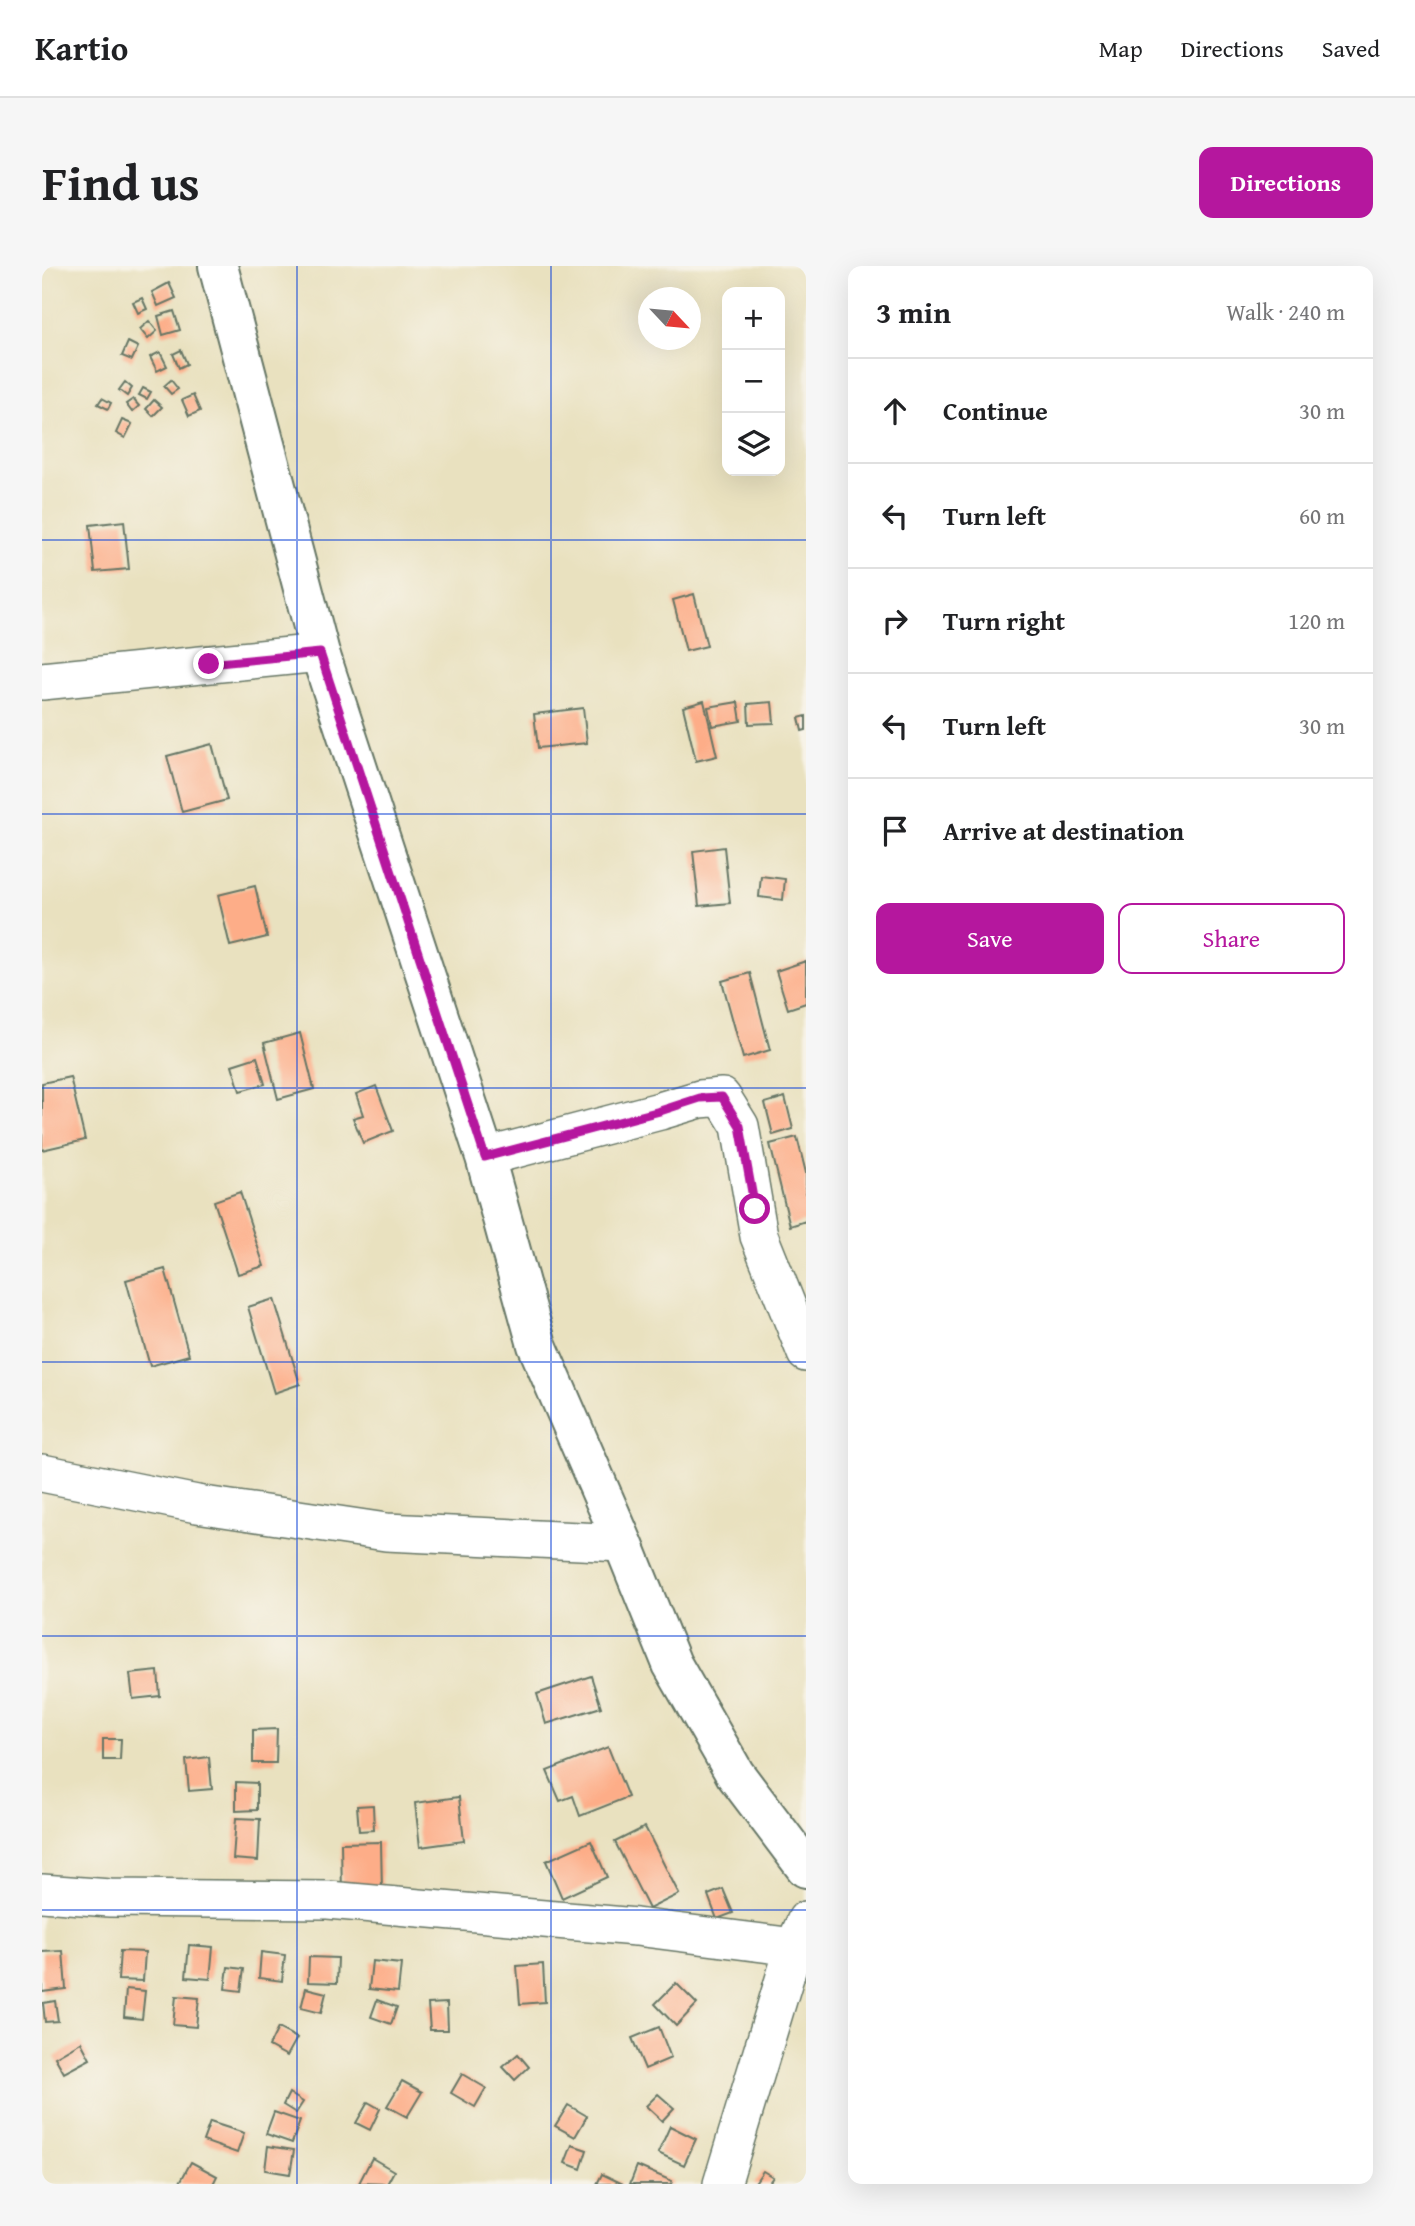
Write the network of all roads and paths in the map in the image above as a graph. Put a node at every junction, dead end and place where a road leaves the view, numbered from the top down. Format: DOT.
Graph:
graph roads {
  1 [pos="218,266"];
  2 [pos="320,653"];
  3 [pos="42,681"];
  4 [pos="485,1157"];
  5 [pos="806,1353"];
  6 [pos="42,1473"];
  7 [pos="623,1543"];
  8 [pos="806,1868"];
  9 [pos="42,1893"];
  10 [pos="800,1933"];
  11 [pos="722,2184"];
  1 -- 2 [label="main road"];
  2 -- 3 [label="street"];
  2 -- 4 [label="main road"];
  4 -- 5 [label="street"];
  4 -- 7 [label="main road"];
  6 -- 7 [label="street"];
  7 -- 8 [label="main road"];
  9 -- 10 [label="street"];
  10 -- 11 [label="street"];
}
